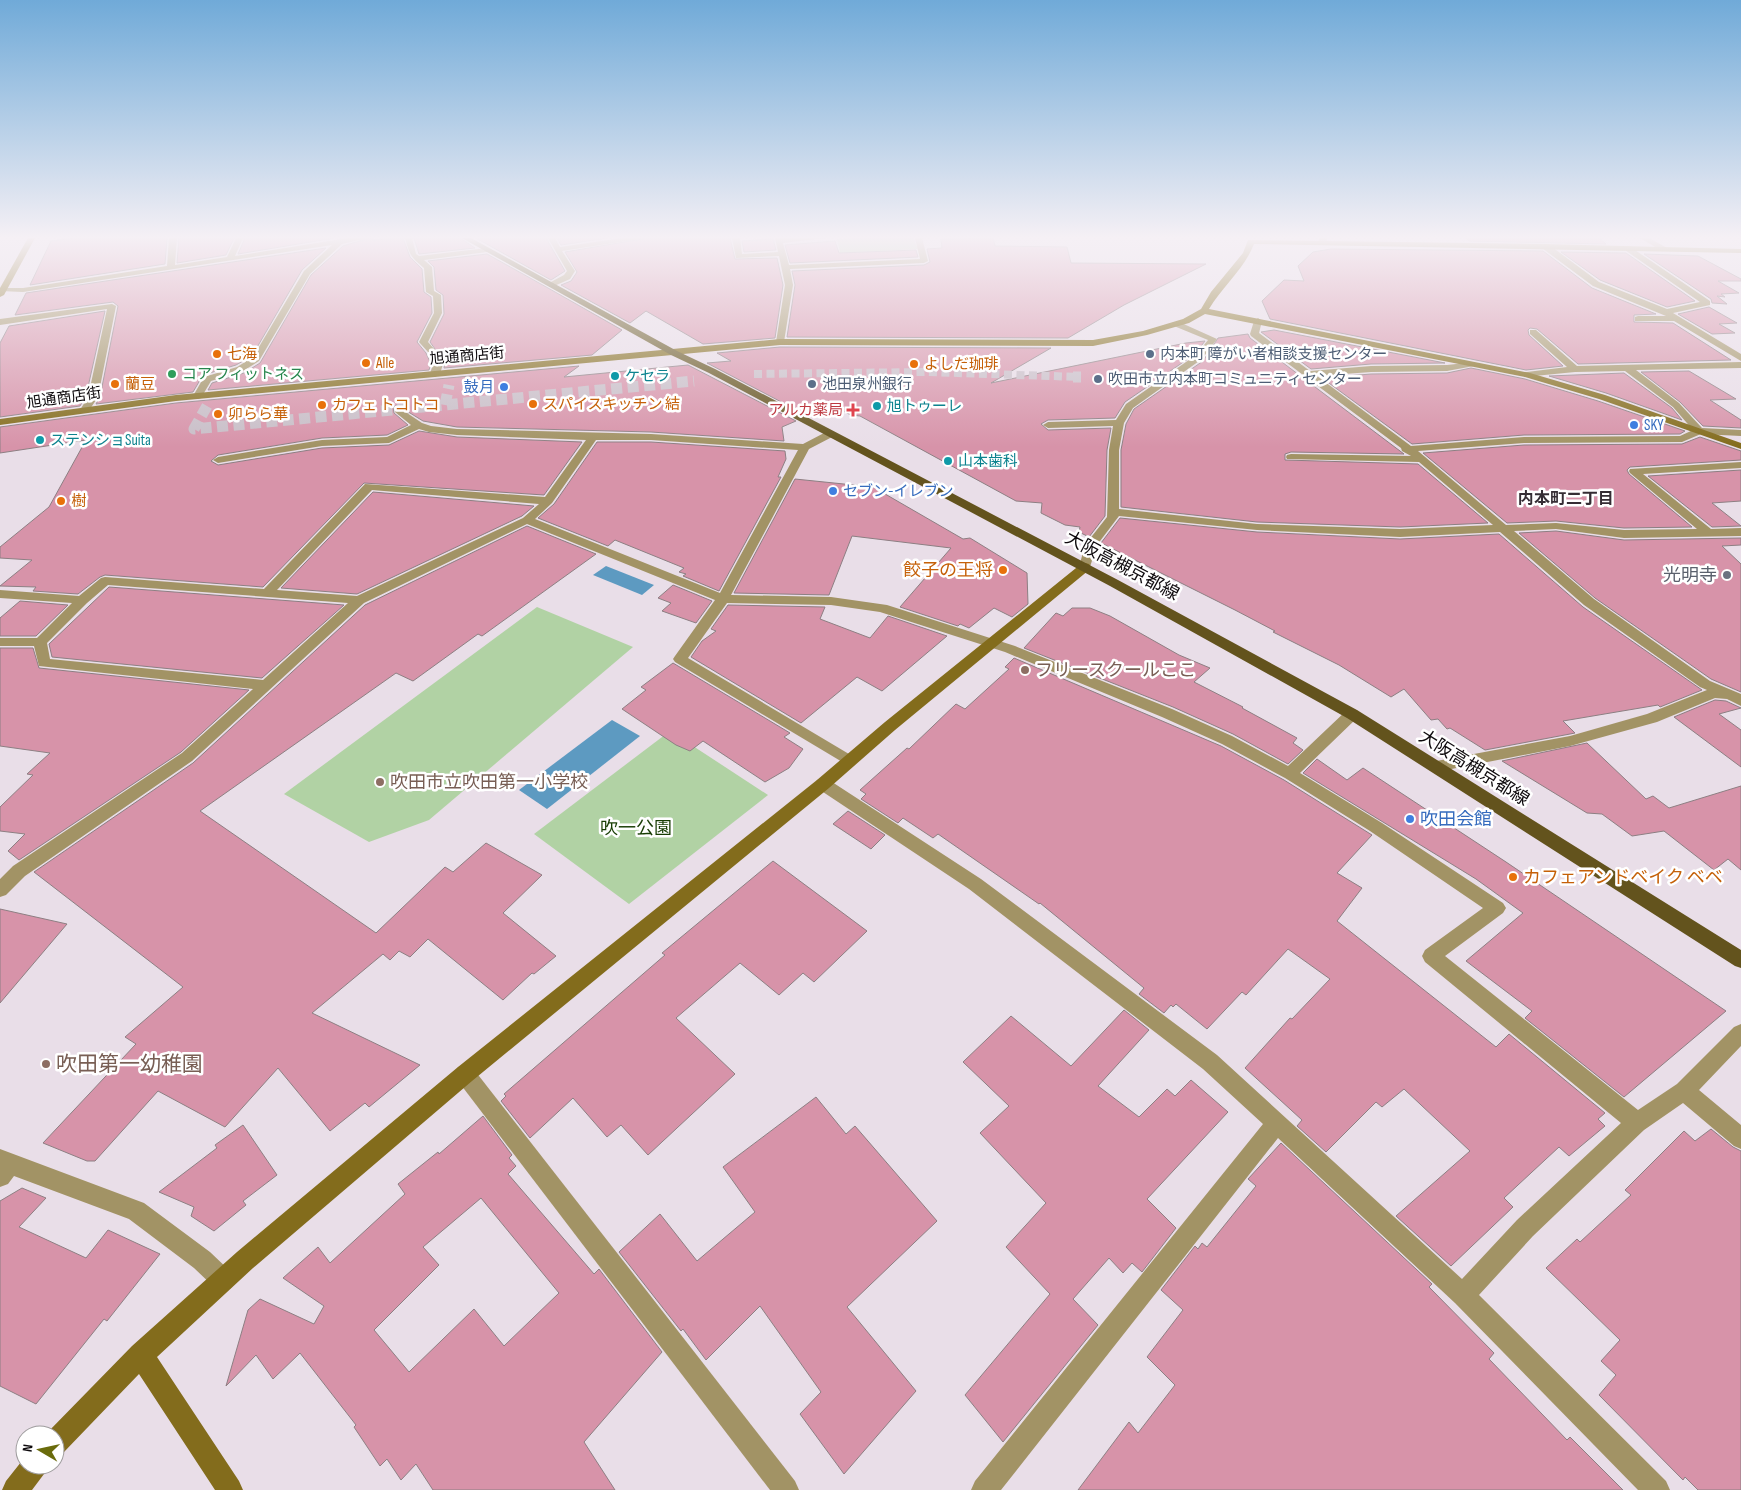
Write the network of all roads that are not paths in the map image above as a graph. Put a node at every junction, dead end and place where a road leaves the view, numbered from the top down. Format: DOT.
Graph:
graph roads {
  1 [pos="101,308"];
  2 [pos="112,308"];
  3 [pos="286,308"];
  4 [pos="438,308"];
  5 [pos="593,308"];
  6 [pos="785,308"];
  7 [pos="1206,308"];
  8 [pos="1655,308"];
  9 [pos="1686,308"];
  10 [pos="1204,311"];
  11 [pos="1666,312"];
  12 [pos="1676,318"];
  13 [pos="1638,319"];
  14 [pos="1258,321"];
  15 [pos="0,322"];
  16 [pos="1177,324"];
  17 [pos="1533,332"];
  18 [pos="780,342"];
  19 [pos="674,352"];
  20 [pos="1741,358"];
  21 [pos="1471,364"];
  22 [pos="1741,366"];
  23 [pos="1629,368"];
  24 [pos="1575,369"];
  25 [pos="435,374"];
  26 [pos="1310,374"];
  27 [pos="1527,375"];
  28 [pos="198,396"];
  29 [pos="84,410"];
  30 [pos="398,410"];
  31 [pos="0,422"];
  32 [pos="1118,423"];
  33 [pos="418,425"];
  34 [pos="1048,425"];
  35 [pos="1699,431"];
  36 [pos="1741,433"];
  37 [pos="830,434"];
  38 [pos="593,438"];
  39 [pos="1741,446"];
  40 [pos="805,447"];
  41 [pos="1406,448"];
  42 [pos="1291,457"];
  43 [pos="1422,459"];
  44 [pos="218,460"];
  45 [pos="1741,465"];
  46 [pos="548,502"];
  47 [pos="1114,512"];
  48 [pos="527,520"];
  49 [pos="1504,528"];
  50 [pos="1708,532"];
  51 [pos="1741,532"];
  52 [pos="1085,567"];
  53 [pos="267,593"];
  54 [pos="0,594"];
  55 [pos="723,599"];
  56 [pos="82,600"];
  57 [pos="359,600"];
  58 [pos="0,642"];
  59 [pos="40,642"];
  60 [pos="14,643"];
  61 [pos="990,643"];
  62 [pos="0,655"];
  63 [pos="264,685"];
  64 [pos="1738,696"];
  65 [pos="1352,714"];
  66 [pos="849,761"];
  67 [pos="1436,766"];
  68 [pos="1290,774"];
  69 [pos="823,784"];
  70 [pos="0,890"];
  71 [pos="1741,960"];
  72 [pos="1741,1033"];
  73 [pos="465,1074"];
  74 [pos="1684,1091"];
  75 [pos="1637,1123"];
  76 [pos="1276,1124"];
  77 [pos="1741,1139"];
  78 [pos="4,1167"];
  79 [pos="223,1280"];
  80 [pos="1463,1296"];
  81 [pos="141,1355"];
  82 [pos="65,1433"];
  83 [pos="27,1475"];
  84 [pos="15,1490"];
  85 [pos="230,1490"];
  86 [pos="786,1490"];
  87 [pos="984,1490"];
  88 [pos="1657,1490"];
  1 -- 15 [label="street"];
  2 -- 29 [label="street"];
  3 -- 28 [label="street"];
  4 -- 25 [label="street"];
  5 -- 19 [label="main road, 大阪高槻京都線"];
  6 -- 18 [label="street"];
  7 -- 10 [label="street"];
  8 -- 11 [label="street"];
  9 -- 11 [label="street"];
  10 -- 14 [label="street"];
  10 -- 16 [label="street, 旭通商店街"];
  11 -- 12 [label="street"];
  12 -- 13 [label="street"];
  12 -- 20 [label="street"];
  14 -- 21 [label="street"];
  14 -- 26 [label="street"];
  16 -- 18 [label="street, 旭通商店街"];
  16 -- 32 [label="street"];
  17 -- 24 [label="street"];
  18 -- 19 [label="street, 旭通商店街"];
  19 -- 25 [label="street, 旭通商店街"];
  19 -- 37 [label="main road, 大阪高槻京都線"];
  21 -- 26 [label="street"];
  21 -- 27 [label="street"];
  22 -- 23 [label="street"];
  23 -- 24 [label="street"];
  23 -- 35 [label="street"];
  24 -- 27 [label="street"];
  25 -- 28 [label="street, 旭通商店街"];
  26 -- 41 [label="street"];
  27 -- 35 [label="street"];
  28 -- 29 [label="street, 旭通商店街"];
  29 -- 31 [label="street, 旭通商店街"];
  30 -- 33 [label="street"];
  32 -- 34 [label="street"];
  32 -- 47 [label="street"];
  33 -- 38 [label="street"];
  33 -- 44 [label="street"];
  35 -- 36 [label="street"];
  35 -- 39 [label="street"];
  35 -- 41 [label="street"];
  37 -- 40 [label="street"];
  37 -- 52 [label="main road, 大阪高槻京都線"];
  38 -- 40 [label="street"];
  38 -- 46 [label="street"];
  40 -- 55 [label="street"];
  41 -- 43 [label="street"];
  42 -- 43 [label="street"];
  43 -- 49 [label="street"];
  45 -- 50 [label="street"];
  46 -- 48 [label="street"];
  46 -- 53 [label="street"];
  47 -- 49 [label="street"];
  47 -- 52 [label="street"];
  48 -- 55 [label="street"];
  48 -- 57 [label="street"];
  49 -- 50 [label="street"];
  49 -- 64 [label="street"];
  50 -- 51 [label="street"];
  52 -- 61 [label="street"];
  52 -- 65 [label="main road, 大阪高槻京都線"];
  53 -- 56 [label="street"];
  53 -- 57 [label="street"];
  54 -- 56 [label="street"];
  55 -- 61 [label="street"];
  55 -- 66 [label="street"];
  56 -- 59 [label="street"];
  57 -- 63 [label="street"];
  58 -- 60 [label="street"];
  59 -- 60 [label="street"];
  59 -- 63 [label="street"];
  60 -- 62 [label="street"];
  61 -- 66 [label="street"];
  61 -- 68 [label="street"];
  63 -- 70 [label="street"];
  64 -- 67 [label="street"];
  65 -- 67 [label="main road, 大阪高槻京都線"];
  65 -- 68 [label="street"];
  66 -- 69 [label="street"];
  67 -- 71 [label="main road, 大阪高槻京都線"];
  68 -- 75 [label="street"];
  69 -- 73 [label="street"];
  69 -- 76 [label="street"];
  72 -- 74 [label="street"];
  73 -- 79 [label="street"];
  73 -- 86 [label="street"];
  74 -- 75 [label="street"];
  74 -- 77 [label="street"];
  75 -- 80 [label="street"];
  76 -- 80 [label="street"];
  76 -- 87 [label="street"];
  78 -- 79 [label="street"];
  79 -- 81 [label="street"];
  80 -- 88 [label="street"];
  81 -- 82 [label="street"];
  81 -- 85 [label="street"];
  83 -- 84 [label="street"];
}
